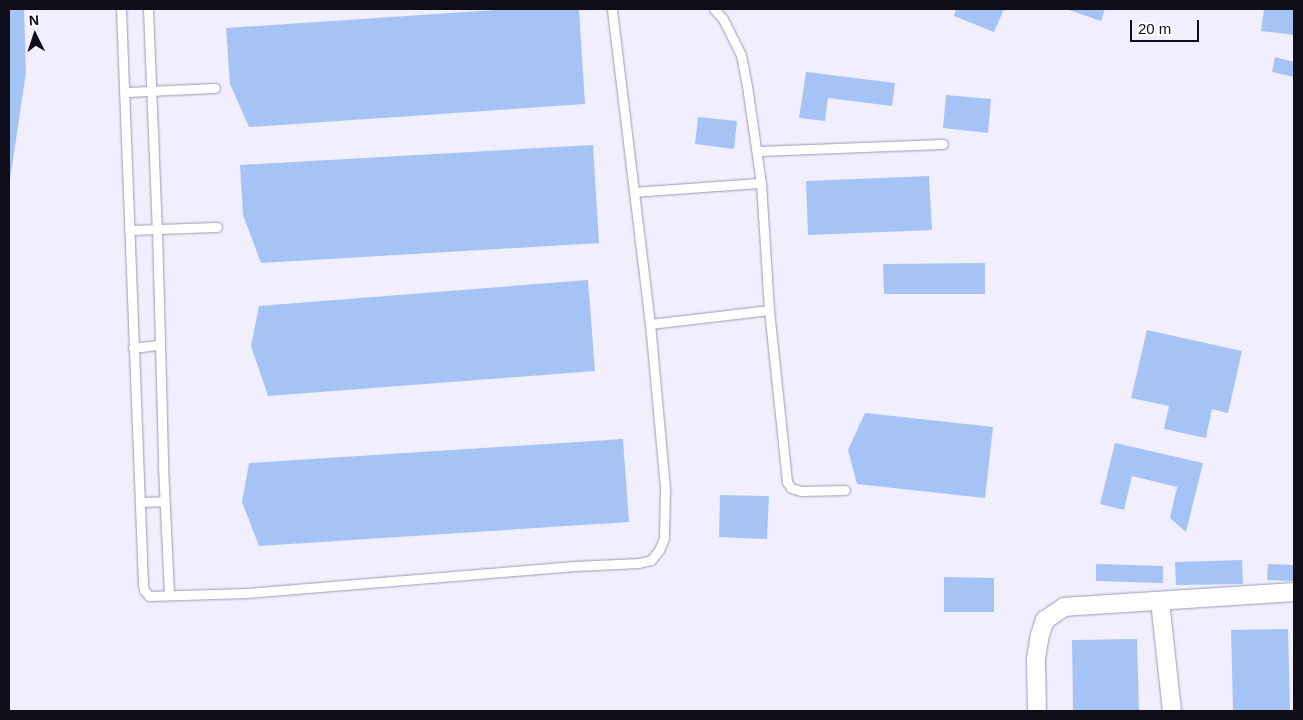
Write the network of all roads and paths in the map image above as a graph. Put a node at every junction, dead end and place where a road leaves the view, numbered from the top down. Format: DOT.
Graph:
graph roads {
  1 [pos="121,9"];
  2 [pos="148,9"];
  3 [pos="612,9"];
  4 [pos="714,9"];
  5 [pos="215,88"];
  6 [pos="152,91"];
  7 [pos="126,92"];
  8 [pos="943,144"];
  9 [pos="757,151"];
  10 [pos="761,183"];
  11 [pos="634,192"];
  12 [pos="218,226"];
  13 [pos="157,229"];
  14 [pos="129,230"];
  15 [pos="769,310"];
  16 [pos="650,324"];
  17 [pos="159,345"];
  18 [pos="133,348"];
  19 [pos="845,490"];
  20 [pos="164,501"];
  21 [pos="141,502"];
  22 [pos="1294,592"];
  23 [pos="169,594"];
  24 [pos="1160,601"];
  25 [pos="1037,711"];
  26 [pos="1172,711"];
  1 -- 7 [label="lane"];
  2 -- 6 [label="lane"];
  3 -- 11 [label="lane"];
  4 -- 9 [label="lane"];
  5 -- 6 [label="lane"];
  6 -- 7 [label="lane"];
  6 -- 13 [label="lane"];
  7 -- 14 [label="lane"];
  8 -- 9 [label="lane"];
  9 -- 10 [label="lane"];
  10 -- 11 [label="lane"];
  10 -- 15 [label="lane"];
  11 -- 16 [label="lane"];
  12 -- 13 [label="lane"];
  13 -- 14 [label="lane"];
  13 -- 17 [label="lane"];
  14 -- 18 [label="lane"];
  15 -- 16 [label="lane"];
  15 -- 19 [label="lane"];
  16 -- 23 [label="lane"];
  17 -- 18 [label="lane"];
  17 -- 20 [label="lane"];
  18 -- 21 [label="lane"];
  20 -- 21 [label="lane"];
  20 -- 23 [label="lane"];
  21 -- 23 [label="lane"];
  22 -- 24 [label="street"];
  24 -- 25 [label="street"];
  24 -- 26 [label="street"];
}
